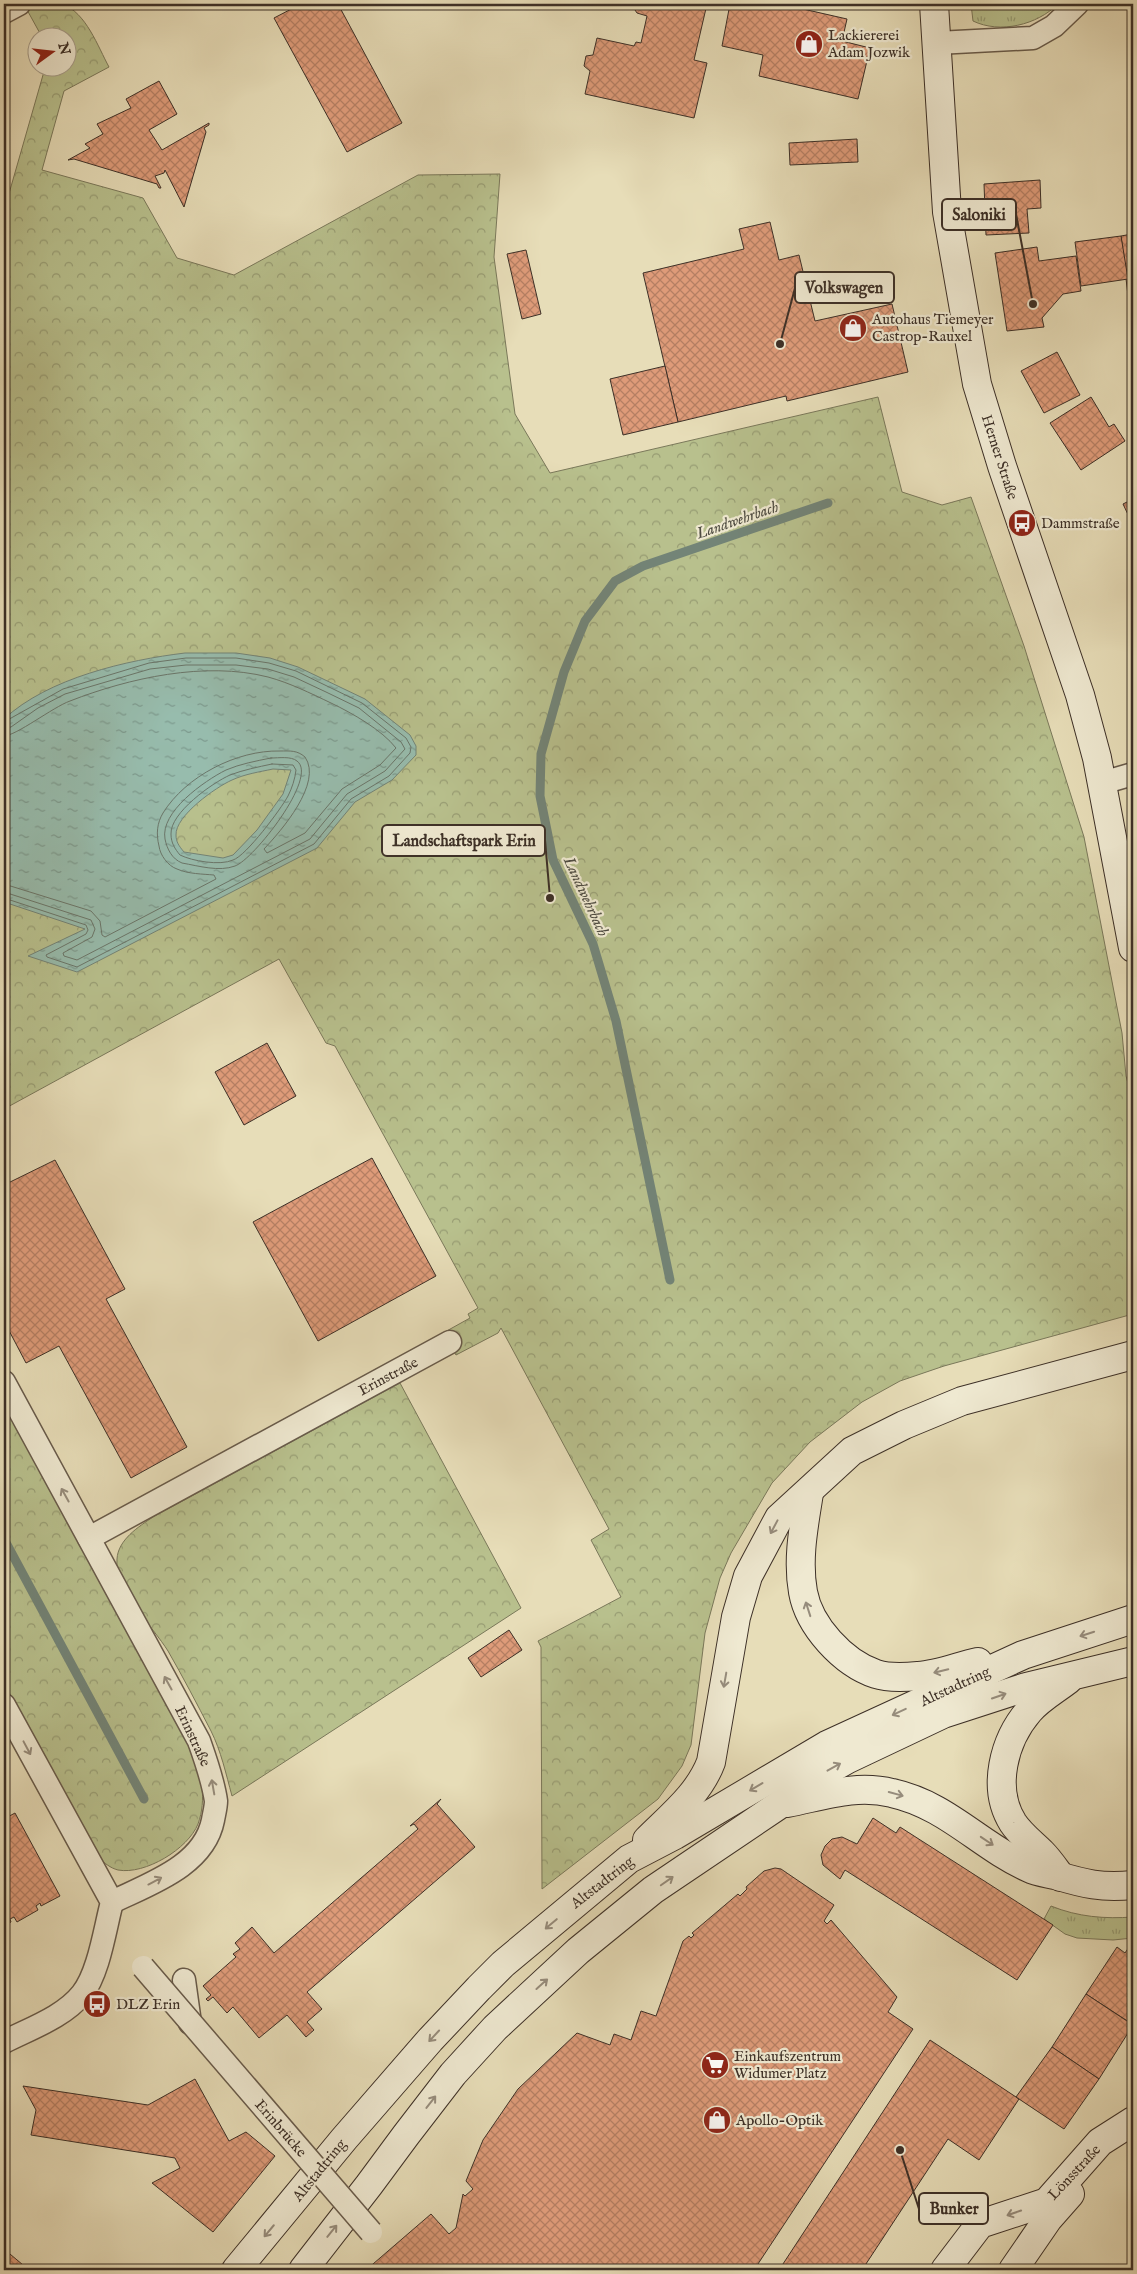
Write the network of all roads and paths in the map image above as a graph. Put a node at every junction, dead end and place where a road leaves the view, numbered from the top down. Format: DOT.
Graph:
graph roads {
  1 [pos="19,4"];
  2 [pos="934,4"];
  3 [pos="1077,4"];
  4 [pos="4,12"];
  5 [pos="937,43"];
  6 [pos="1133,774"];
  7 [pos="1102,783"];
  8 [pos="1133,948"];
  9 [pos="450,1342"];
  10 [pos="1133,1354"];
  11 [pos="4,1382"];
  12 [pos="808,1493"];
  13 [pos="89,1538"];
  14 [pos="1133,1619"];
  15 [pos="1023,1655"];
  16 [pos="1133,1661"];
  17 [pos="1075,1675"];
  18 [pos="4,1705"];
  19 [pos="779,1804"];
  20 [pos="629,1859"];
  21 [pos="1061,1877"];
  22 [pos="1133,1885"];
  23 [pos="112,1902"];
  24 [pos="143,1967"];
  25 [pos="184,1980"];
  26 [pos="190,2023"];
  27 [pos="4,2042"];
  28 [pos="1133,2121"];
  29 [pos="1133,2136"];
  30 [pos="371,2232"];
  31 [pos="236,2270"];
  32 [pos="303,2270"];
  33 [pos="945,2270"];
  34 [pos="1013,2270"];
  1 -- 4 [label="street"];
  2 -- 5 [label="main road, Herner Straße"];
  3 -- 5 [label="street"];
  5 -- 7 [label="main road, Herner Straße"];
  6 -- 7 [label="street"];
  7 -- 8 [label="main road, Herner Straße"];
  9 -- 13 [label="street, Erinstraße"];
  10 -- 12 [label="main road"];
  13 -- 11 [label="street, Erinstraße, one-way"];
  15 -- 12 [label="main road, one-way"];
  12 -- 20 [label="main road, one-way"];
  23 -- 13 [label="street, Erinstraße, one-way"];
  14 -- 15 [label="main road, Altstadtring, one-way"];
  15 -- 20 [label="main road, Altstadtring, one-way"];
  16 -- 17 [label="main road, Altstadtring"];
  19 -- 17 [label="main road, Altstadtring, one-way"];
  17 -- 21 [label="main road"];
  18 -- 23 [label="street, one-way"];
  19 -- 21 [label="main road, one-way"];
  32 -- 19 [label="main road, Altstadtring, one-way"];
  20 -- 31 [label="main road, Altstadtring, one-way"];
  21 -- 22 [label="main road"];
  23 -- 27 [label="street"];
  24 -- 26 [label="street, Erinbrücke, bridge"];
  25 -- 26 [label="street"];
  26 -- 30 [label="street, Erinbrücke, bridge"];
  28 -- 33 [label="main road, Lönsstraße, one-way"];
  29 -- 34 [label="main road, Lönsstraße"];
}
